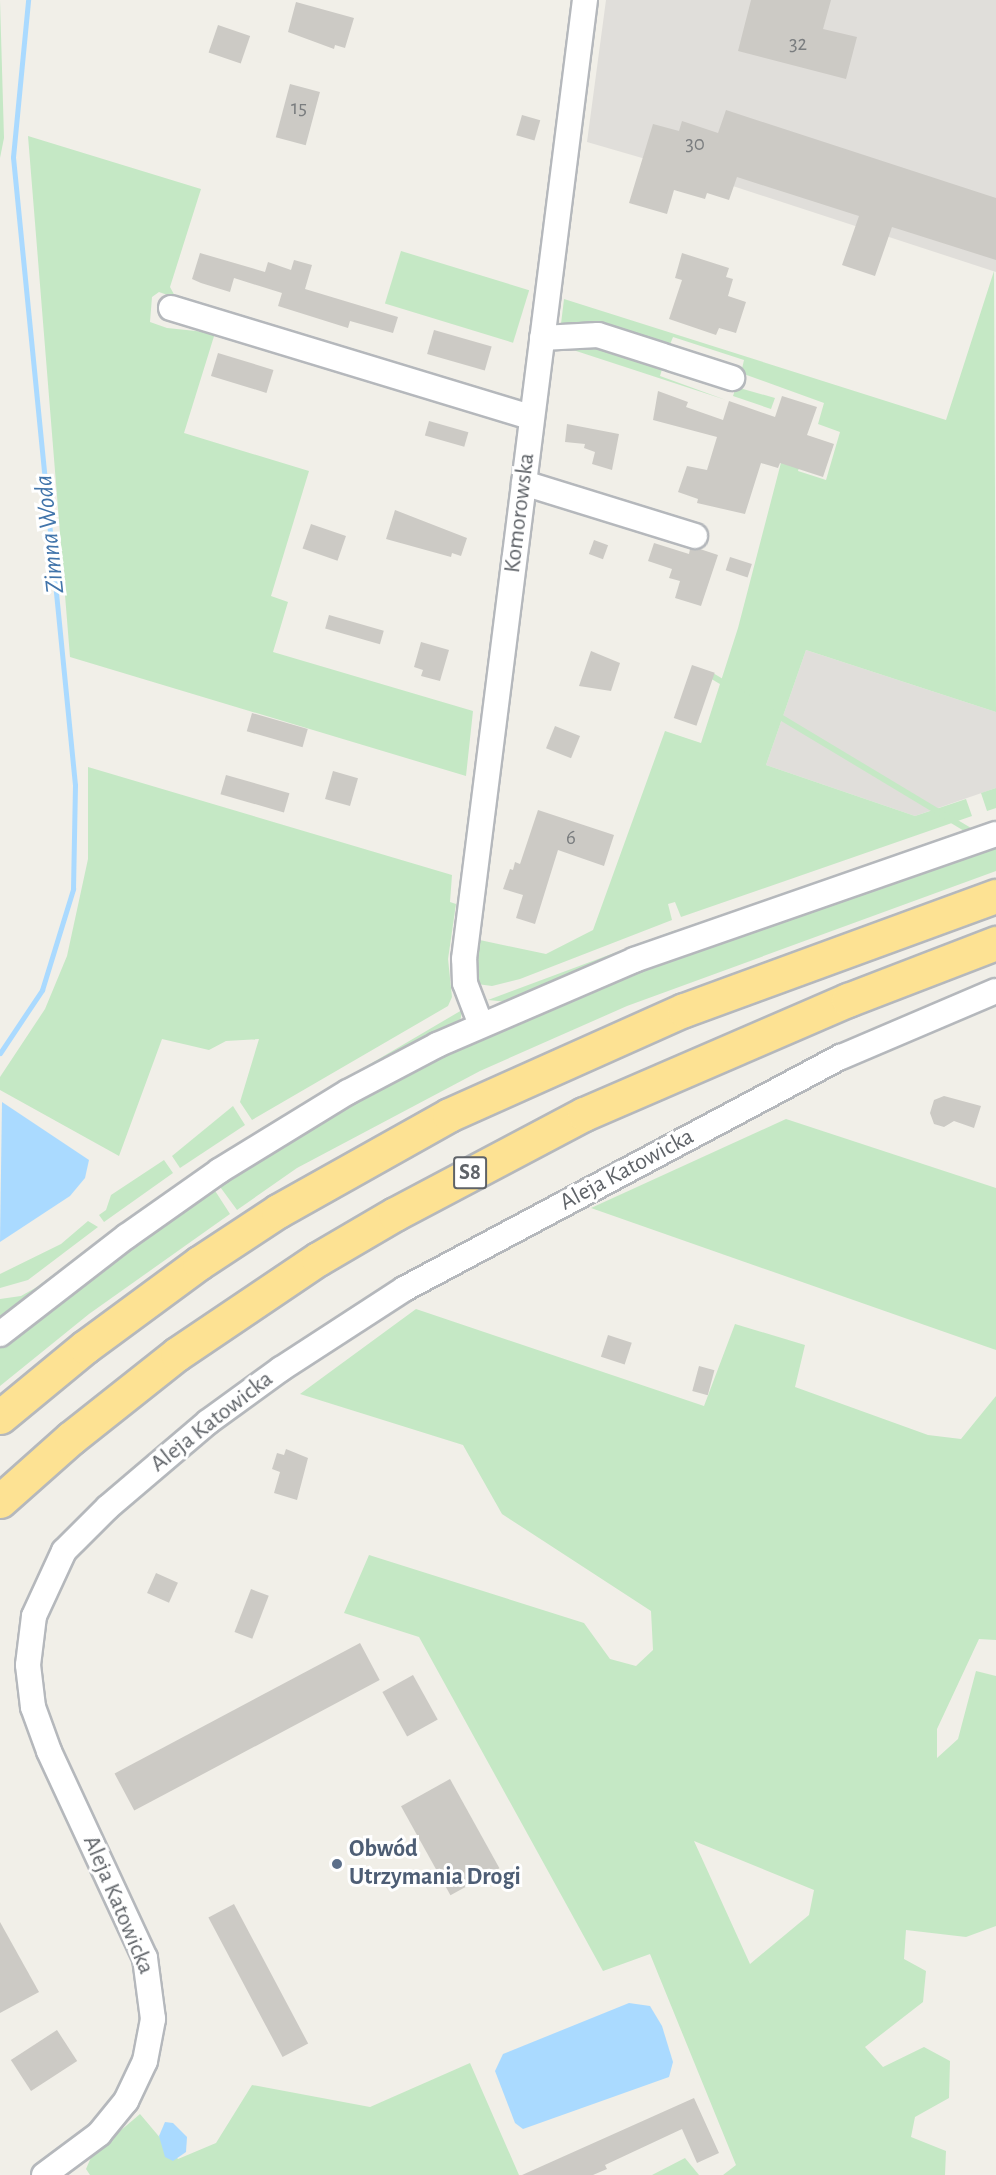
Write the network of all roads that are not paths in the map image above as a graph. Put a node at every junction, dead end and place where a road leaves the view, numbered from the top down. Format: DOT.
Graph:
graph roads {
  1 [pos="585,0"];
  2 [pos="171,308"];
  3 [pos="542,338"];
  4 [pos="732,378"];
  5 [pos="532,418"];
  6 [pos="524,483"];
  7 [pos="695,536"];
  8 [pos="996,834"];
  9 [pos="996,896"];
  10 [pos="996,943"];
  11 [pos="996,991"];
  12 [pos="480,1025"];
  13 [pos="0,1334"];
  14 [pos="0,1417"];
  15 [pos="0,1501"];
  16 [pos="44,2175"];
  1 -- 3 [label="street, Komorowska"];
  2 -- 5 [label="street"];
  3 -- 4 [label="street"];
  3 -- 5 [label="street, Komorowska"];
  5 -- 6 [label="street, Komorowska"];
  6 -- 7 [label="street"];
  6 -- 12 [label="street, Komorowska"];
  8 -- 12 [label="street"];
  9 -- 14 [label="highway"];
  10 -- 15 [label="highway, S8"];
  11 -- 16 [label="street, Aleja Katowicka"];
  12 -- 13 [label="street"];
}
